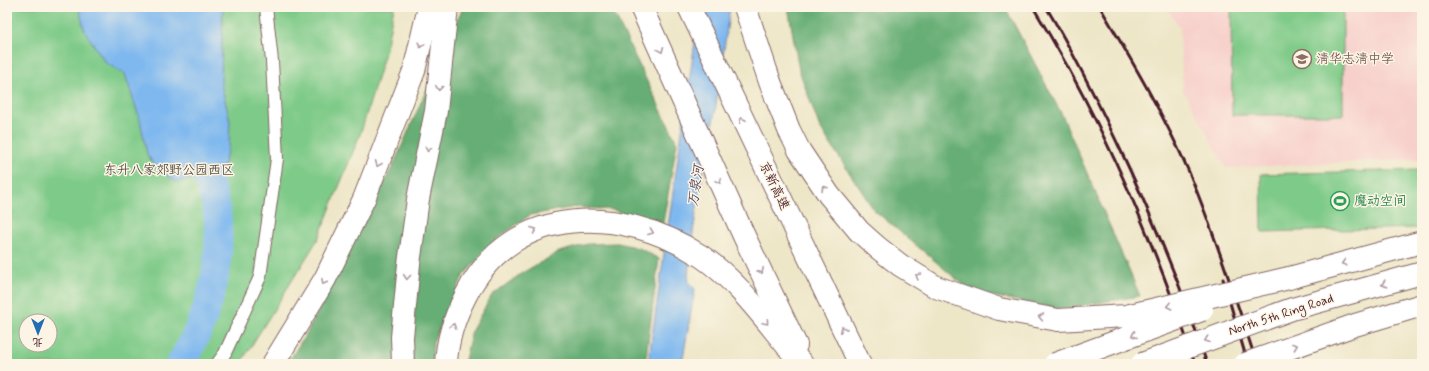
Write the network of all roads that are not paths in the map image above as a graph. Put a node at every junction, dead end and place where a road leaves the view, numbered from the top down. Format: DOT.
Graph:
graph roads {
  1 [pos="266,7"];
  2 [pos="429,7"];
  3 [pos="447,7"];
  4 [pos="689,7"];
  5 [pos="745,7"];
  6 [pos="643,11"];
  7 [pos="1422,242"];
  8 [pos="1422,274"];
  9 [pos="1289,278"];
  10 [pos="1422,305"];
  11 [pos="217,364"];
  12 [pos="273,364"];
  13 [pos="403,364"];
  14 [pos="446,364"];
  15 [pos="802,364"];
  16 [pos="805,364"];
  17 [pos="860,364"];
  18 [pos="1055,364"];
  19 [pos="1142,364"];
  20 [pos="1245,364"];
  1 -- 11 [label="street"];
  2 -- 12 [label="highway, one-way"];
  3 -- 13 [label="highway, one-way"];
  17 -- 4 [label="highway, 京新高速, one-way"];
  9 -- 5 [label="highway, one-way, bridge"];
  6 -- 16 [label="highway, one-way"];
  7 -- 9 [label="highway, one-way"];
  8 -- 19 [label="highway, North 5th Ring Road, one-way, bridge"];
  9 -- 18 [label="highway, one-way, bridge"];
  20 -- 10 [label="highway, one-way, bridge"];
  14 -- 15 [label="highway, one-way"];
}
